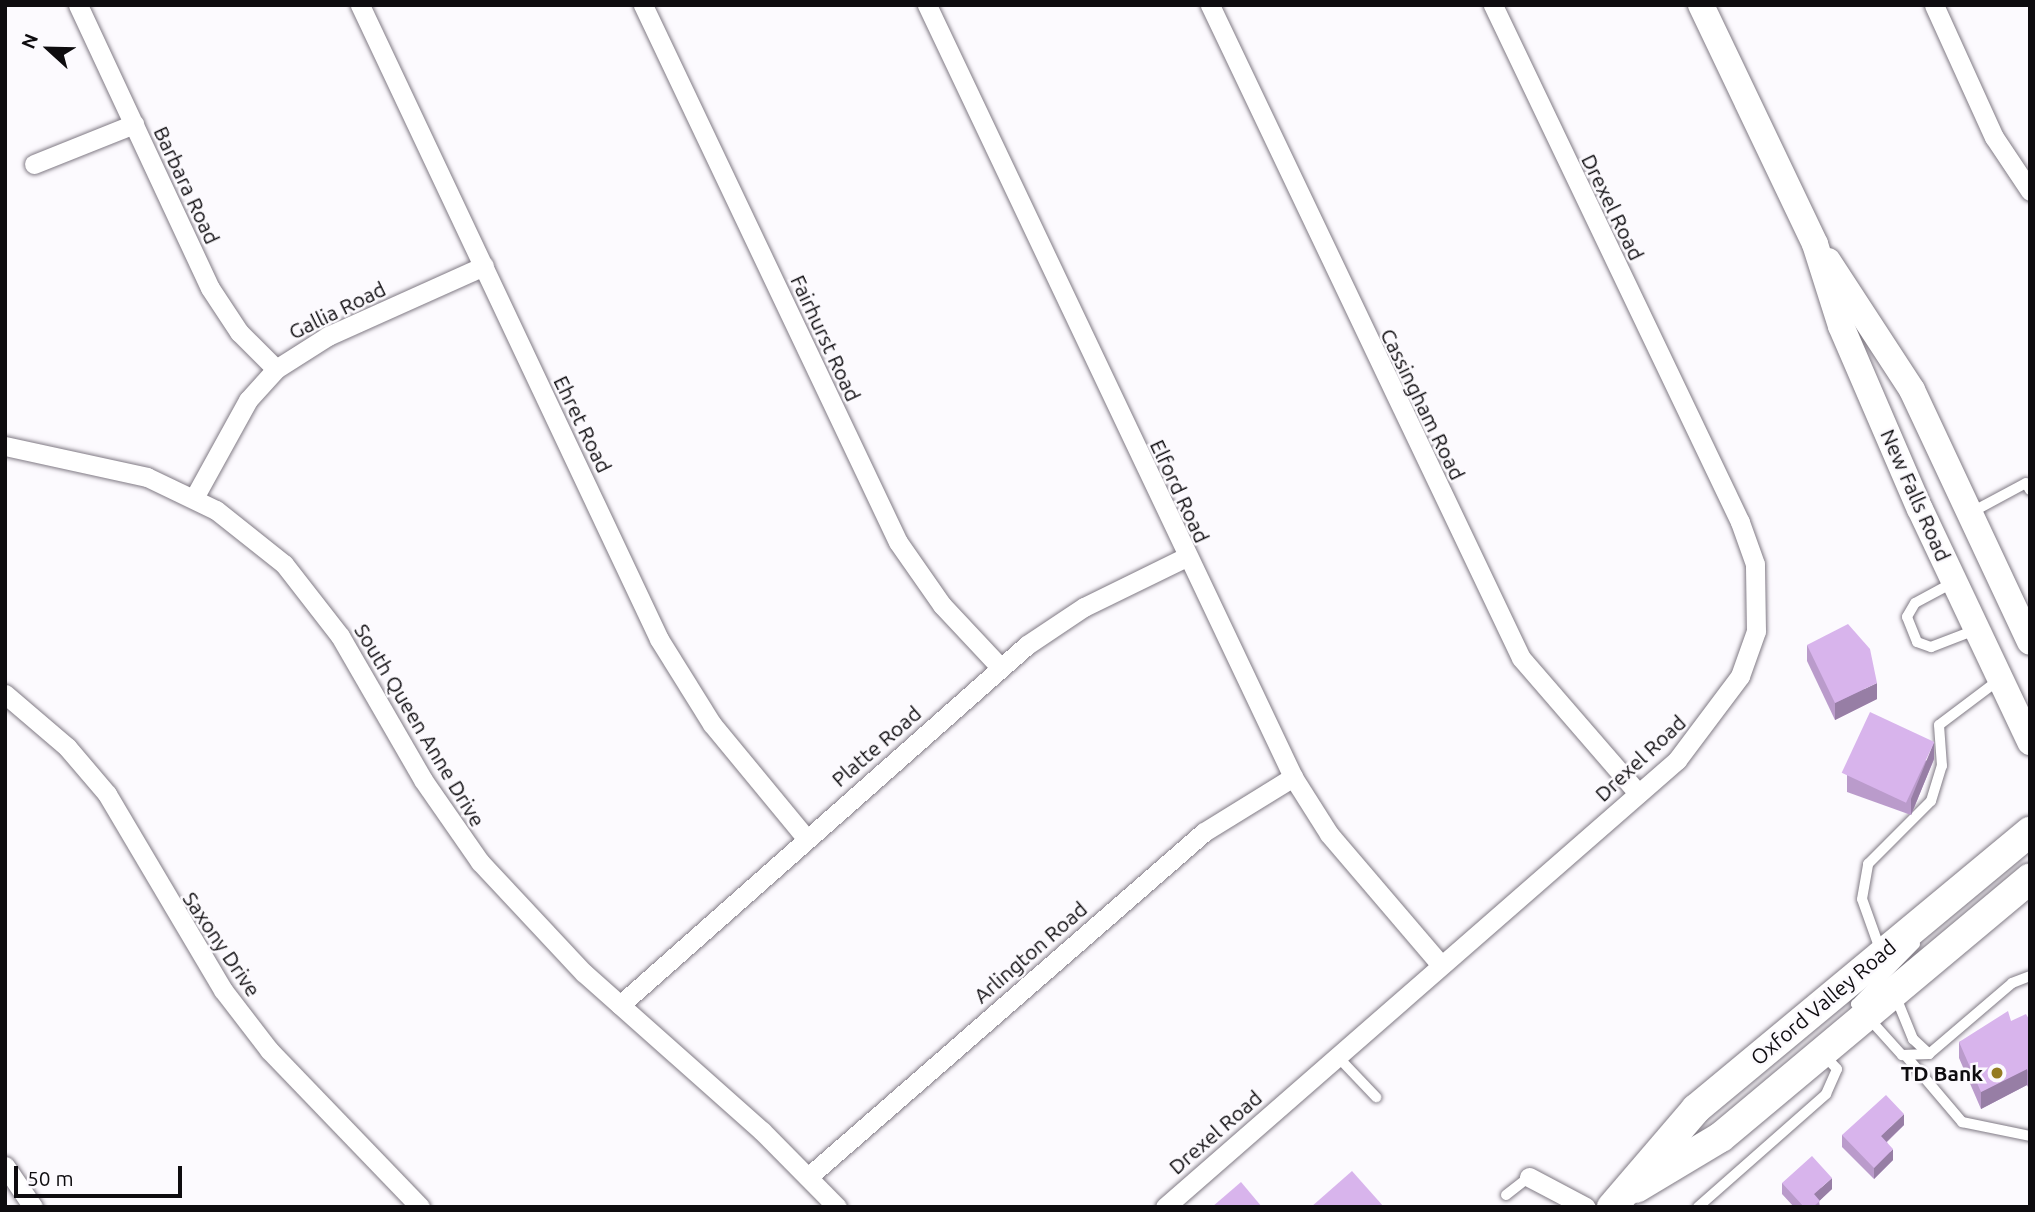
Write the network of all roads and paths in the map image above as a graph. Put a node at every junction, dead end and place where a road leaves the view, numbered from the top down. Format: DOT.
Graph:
graph roads {
  1 [pos="78,5"];
  2 [pos="360,5"];
  3 [pos="643,5"];
  4 [pos="927,5"];
  5 [pos="1210,5"];
  6 [pos="1493,5"];
  7 [pos="1702,5"];
  8 [pos="1934,5"];
  9 [pos="134,124"];
  10 [pos="34,164"];
  11 [pos="2030,191"];
  12 [pos="1815,244"];
  13 [pos="484,267"];
  14 [pos="276,369"];
  15 [pos="5,446"];
  16 [pos="2029,485"];
  17 [pos="194,498"];
  18 [pos="1968,514"];
  19 [pos="1186,557"];
  20 [pos="1955,582"];
  21 [pos="1977,629"];
  22 [pos="2030,642"];
  23 [pos="1001,668"];
  24 [pos="2000,679"];
  25 [pos="5,694"];
  26 [pos="2030,741"];
  27 [pos="1293,777"];
  28 [pos="1638,793"];
  29 [pos="2030,832"];
  30 [pos="806,838"];
  31 [pos="2030,880"];
  32 [pos="1928,914"];
  33 [pos="1881,953"];
  34 [pos="1441,965"];
  35 [pos="2030,976"];
  36 [pos="1894,993"];
  37 [pos="620,1005"];
  38 [pos="1864,1015"];
  39 [pos="1821,1052"];
  40 [pos="1929,1054"];
  41 [pos="1337,1056"];
  42 [pos="1906,1056"];
  43 [pos="1376,1097"];
  44 [pos="2030,1136"];
  45 [pos="5,1166"];
  46 [pos="808,1177"];
  47 [pos="1529,1177"];
  48 [pos="1506,1195"];
  49 [pos="1622,1198"];
  50 [pos="33,1207"];
  51 [pos="420,1207"];
  52 [pos="837,1207"];
  53 [pos="1165,1207"];
  54 [pos="1586,1207"];
  55 [pos="1698,1207"];
  1 -- 9 [label="street, Barbara Road"];
  2 -- 13 [label="street, Ehret Road"];
  3 -- 23 [label="street, Fairhurst Road"];
  4 -- 19 [label="street, Elford Road"];
  5 -- 28 [label="street, Cassingham Road"];
  6 -- 28 [label="street, Drexel Road"];
  7 -- 12 [label="main road, New Falls Road"];
  8 -- 11 [label="street"];
  9 -- 10 [label="street"];
  9 -- 14 [label="street, Barbara Road"];
  12 -- 18 [label="main road, New Falls Road"];
  12 -- 20 [label="main road, New Falls Road"];
  13 -- 14 [label="street, Gallia Road"];
  13 -- 30 [label="street, Ehret Road"];
  14 -- 17 [label="street, Gallia Road"];
  15 -- 17 [label="street, South Queen Anne Drive"];
  16 -- 18 [label="lane"];
  17 -- 37 [label="street, South Queen Anne Drive"];
  18 -- 22 [label="main road, New Falls Road"];
  19 -- 23 [label="street, Platte Road"];
  19 -- 27 [label="street, Elford Road"];
  20 -- 21 [label="main road, New Falls Road"];
  20 -- 21 [label="lane"];
  21 -- 24 [label="main road, New Falls Road"];
  23 -- 30 [label="street, Platte Road"];
  24 -- 26 [label="main road, New Falls Road"];
  24 -- 33 [label="lane"];
  25 -- 51 [label="street, Saxony Drive"];
  27 -- 34 [label="street, Elford Road"];
  27 -- 46 [label="street, Arlington Road"];
  28 -- 34 [label="street, Drexel Road"];
  29 -- 32 [label="main road, Oxford Valley Road"];
  30 -- 37 [label="street, Platte Road"];
  31 -- 36 [label="main road, Oxford Valley Road"];
  32 -- 33 [label="main road, Oxford Valley Road"];
  32 -- 38 [label="lane"];
  33 -- 49 [label="main road, Oxford Valley Road"];
  34 -- 41 [label="street, Drexel Road"];
  35 -- 40 [label="lane"];
  36 -- 38 [label="main road, Oxford Valley Road"];
  36 -- 40 [label="lane"];
  37 -- 46 [label="street, South Queen Anne Drive"];
  38 -- 39 [label="main road, Oxford Valley Road"];
  38 -- 42 [label="lane"];
  39 -- 49 [label="main road, Oxford Valley Road"];
  39 -- 55 [label="lane"];
  40 -- 42 [label="lane"];
  41 -- 43 [label="lane"];
  41 -- 53 [label="street, Drexel Road"];
  42 -- 44 [label="lane"];
  45 -- 50 [label="street"];
  46 -- 52 [label="street, South Queen Anne Drive"];
  47 -- 48 [label="lane"];
  47 -- 54 [label="street"];
}
